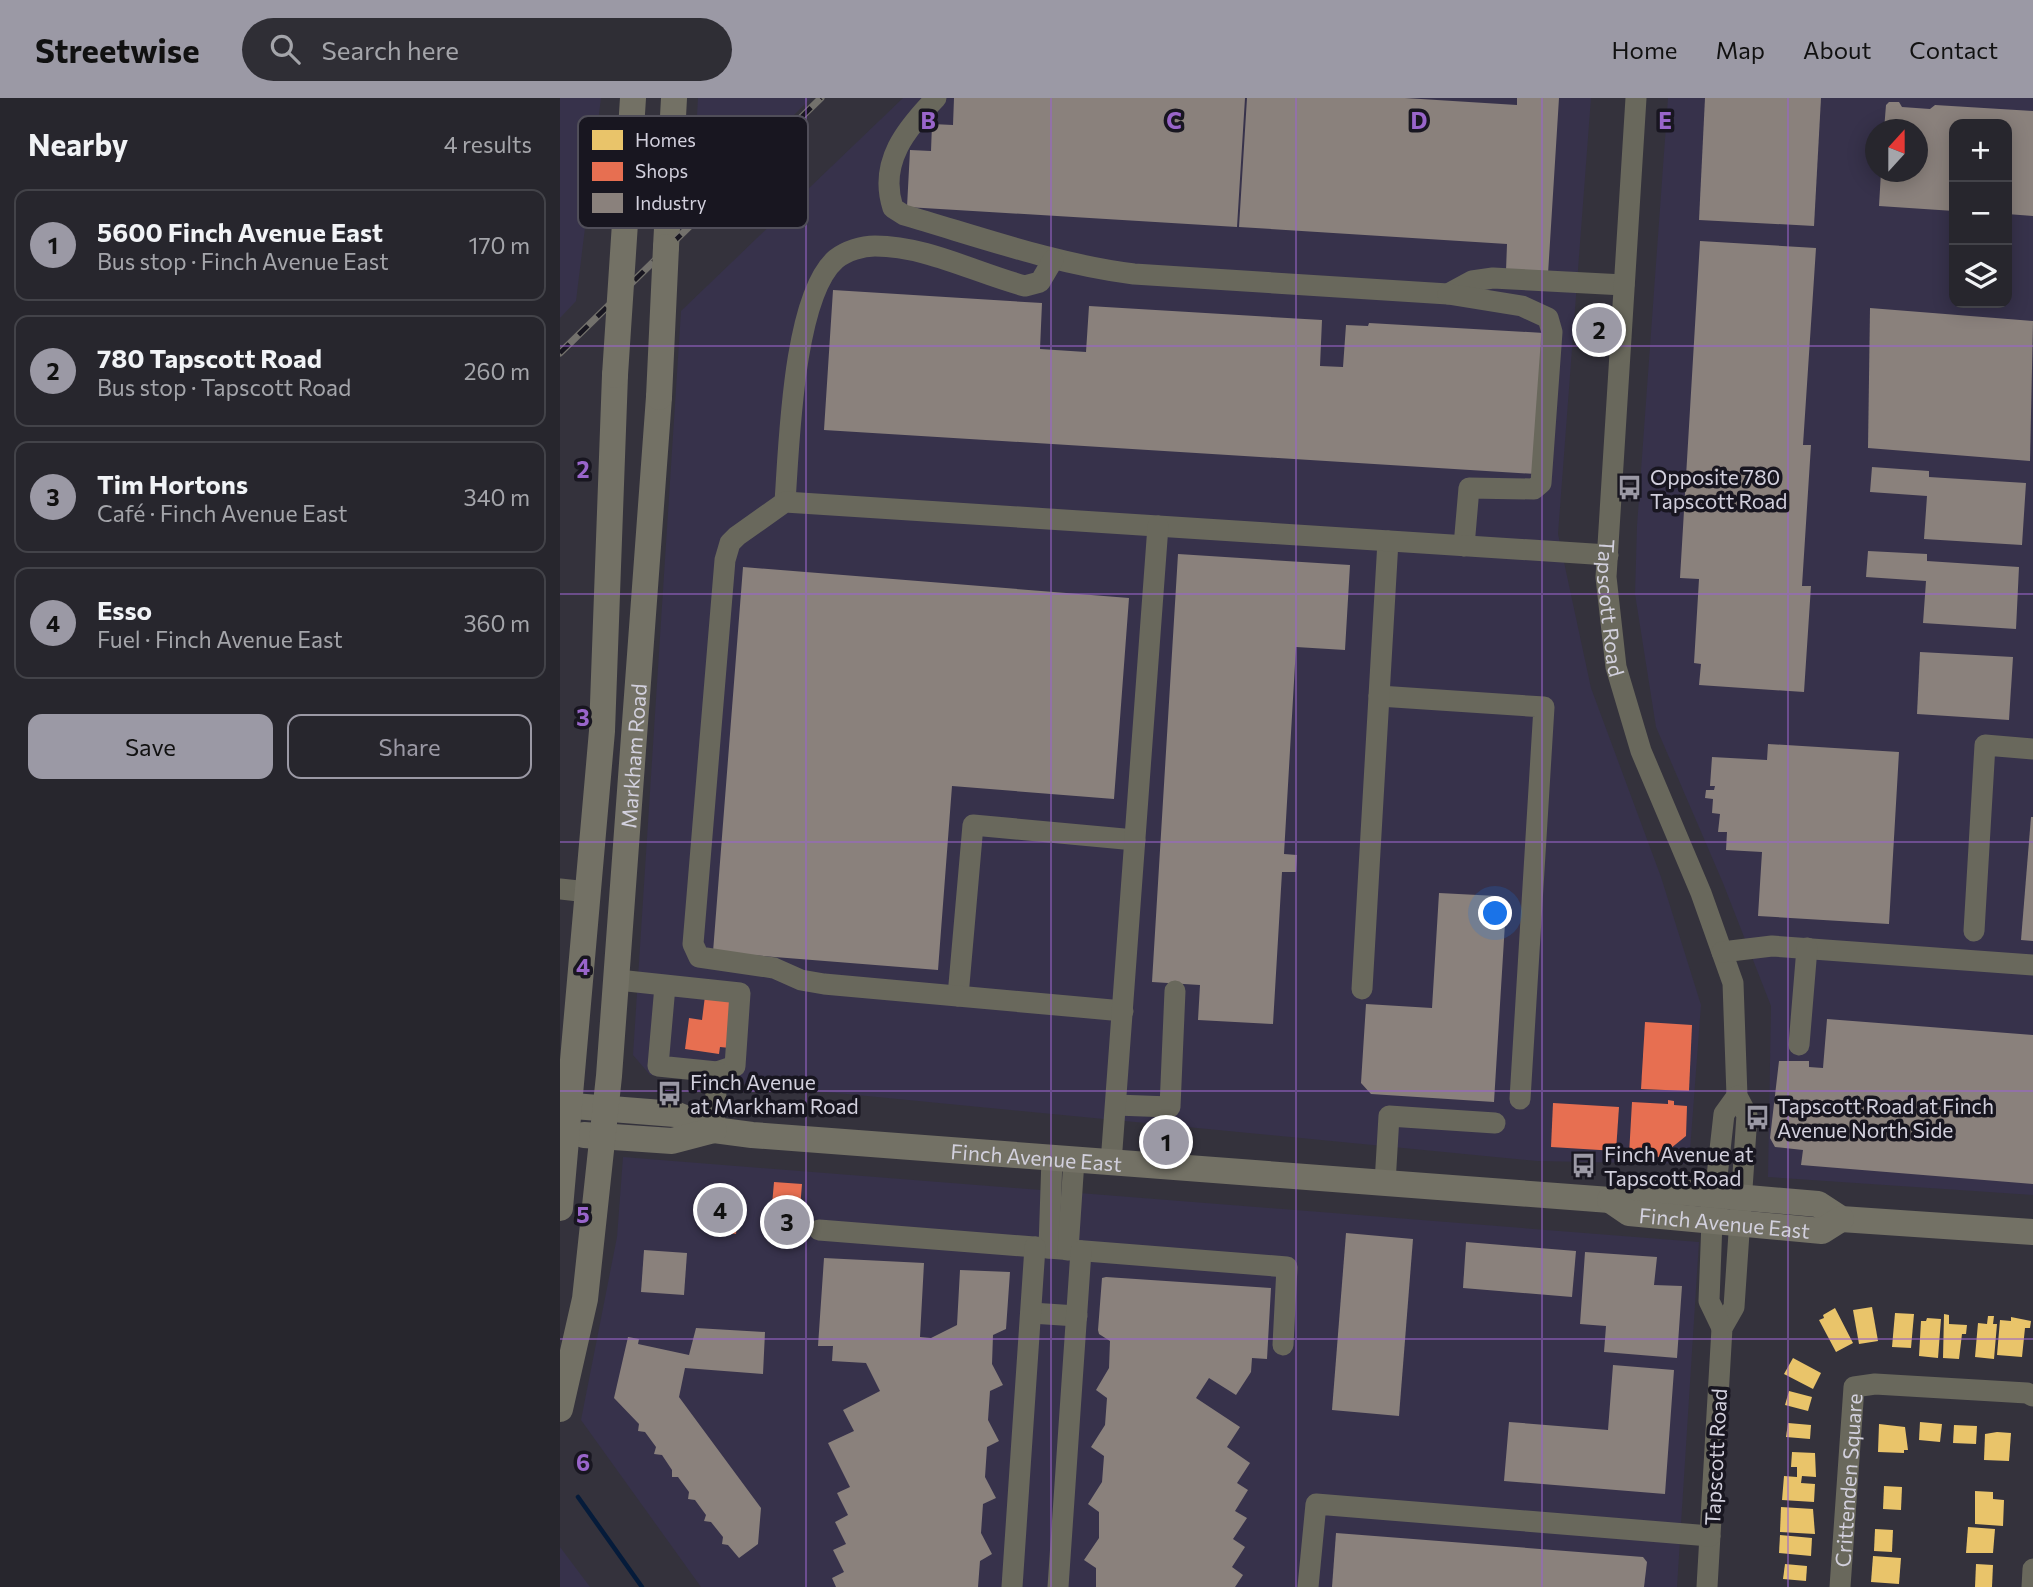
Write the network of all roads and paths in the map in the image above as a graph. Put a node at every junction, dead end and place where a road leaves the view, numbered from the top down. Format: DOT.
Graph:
graph roads {
  1 [pos="633,98"];
  2 [pos="674,98"];
  3 [pos="936,98"];
  4 [pos="1636,98"];
  5 [pos="632,116"];
  6 [pos="673,116"];
  7 [pos="625,228"];
  8 [pos="667,228"];
  9 [pos="1053,260"];
  10 [pos="1624,285"];
  11 [pos="1448,294"];
  12 [pos="785,502"];
  13 [pos="1158,526"];
  14 [pos="1388,541"];
  15 [pos="1464,546"];
  16 [pos="1608,555"];
  17 [pos="1379,696"];
  18 [pos="2033,749"];
  19 [pos="1135,840"];
  20 [pos="560,890"];
  21 [pos="588,892"];
  22 [pos="1974,931"];
  23 [pos="1807,948"];
  24 [pos="1722,952"];
  25 [pos="2033,965"];
  26 [pos="618,980"];
  27 [pos="665,986"];
  28 [pos="1362,989"];
  29 [pos="1175,991"];
  30 [pos="958,996"];
  31 [pos="1123,1011"];
  32 [pos="1799,1045"];
  33 [pos="717,1072"];
  34 [pos="1737,1096"];
  35 [pos="1520,1099"];
  36 [pos="564,1105"];
  37 [pos="1116,1105"];
  38 [pos="606,1108"];
  39 [pos="1495,1123"];
  40 [pos="714,1130"];
  41 [pos="563,1133"];
  42 [pos="602,1136"];
  43 [pos="1063,1159"];
  44 [pos="1111,1163"];
  45 [pos="1385,1183"];
  46 [pos="560,1208"];
  47 [pos="1713,1208"];
  48 [pos="1741,1211"];
  49 [pos="820,1230"];
  50 [pos="2033,1232"];
  51 [pos="1058,1249"];
  52 [pos="1031,1313"];
  53 [pos="1077,1316"];
  54 [pos="1722,1328"];
  55 [pos="1283,1345"];
  56 [pos="2033,1396"];
  57 [pos="560,1409"];
  58 [pos="1710,1536"];
  59 [pos="2033,1569"];
  60 [pos="1012,1587"];
  61 [pos="1058,1587"];
  62 [pos="1308,1587"];
  63 [pos="1707,1587"];
  64 [pos="1840,1587"];
  65 [pos="2032,1587"];
  1 -- 5 [label="main road, Markham Road, bridge"];
  2 -- 6 [label="main road, Markham Road, bridge"];
  3 -- 9 [label="street"];
  4 -- 10 [label="street, Tapscott Road"];
  7 -- 21 [label="main road, Markham Road, bridge"];
  8 -- 26 [label="main road, Markham Road, bridge"];
  9 -- 11 [label="street"];
  9 -- 12 [label="street"];
  10 -- 11 [label="street"];
  10 -- 16 [label="street, Tapscott Road"];
  11 -- 15 [label="street"];
  12 -- 13 [label="street"];
  12 -- 30 [label="street"];
  13 -- 14 [label="street"];
  13 -- 19 [label="street"];
  14 -- 15 [label="street"];
  14 -- 17 [label="street"];
  15 -- 16 [label="street"];
  16 -- 24 [label="street, Tapscott Road"];
  17 -- 28 [label="street"];
  17 -- 35 [label="street"];
  18 -- 22 [label="street"];
  19 -- 30 [label="street"];
  19 -- 31 [label="street"];
  20 -- 21 [label="street"];
  21 -- 36 [label="main road, Markham Road"];
  23 -- 24 [label="street"];
  23 -- 25 [label="street"];
  23 -- 32 [label="street"];
  24 -- 34 [label="street, Tapscott Road"];
  26 -- 27 [label="street"];
  26 -- 38 [label="main road, Markham Road"];
  27 -- 33 [label="street"];
  27 -- 33 [label="street"];
  29 -- 37 [label="street"];
  30 -- 31 [label="street"];
  31 -- 37 [label="street"];
  33 -- 40 [label="street"];
  34 -- 47 [label="street, Tapscott Road"];
  34 -- 48 [label="street, Tapscott Road"];
  36 -- 38 [label="main road, Finch Avenue East"];
  36 -- 41 [label="main road, Markham Road"];
  37 -- 44 [label="street"];
  38 -- 40 [label="main road, Finch Avenue East"];
  38 -- 42 [label="main road, Markham Road"];
  39 -- 45 [label="street"];
  40 -- 42 [label="main road, Finch Avenue East"];
  40 -- 43 [label="main road, Finch Avenue East"];
  41 -- 42 [label="main road, Finch Avenue East"];
  41 -- 46 [label="main road, Markham Road"];
  42 -- 57 [label="main road, Markham Road"];
  43 -- 44 [label="main road, Finch Avenue East"];
  43 -- 51 [label="street"];
  44 -- 45 [label="main road, Finch Avenue East"];
  45 -- 47 [label="main road, Finch Avenue East"];
  47 -- 48 [label="main road, Finch Avenue East"];
  47 -- 54 [label="street, Tapscott Road"];
  48 -- 50 [label="main road, Finch Avenue East"];
  48 -- 54 [label="street, Tapscott Road"];
  49 -- 51 [label="street"];
  51 -- 52 [label="street"];
  51 -- 53 [label="street"];
  51 -- 55 [label="street"];
  52 -- 53 [label="street"];
  52 -- 60 [label="street"];
  53 -- 61 [label="street"];
  54 -- 58 [label="street, Tapscott Road"];
  56 -- 64 [label="street, Crittenden Square"];
  58 -- 62 [label="street"];
  58 -- 63 [label="street, Tapscott Road"];
  59 -- 65 [label="street"];
}
